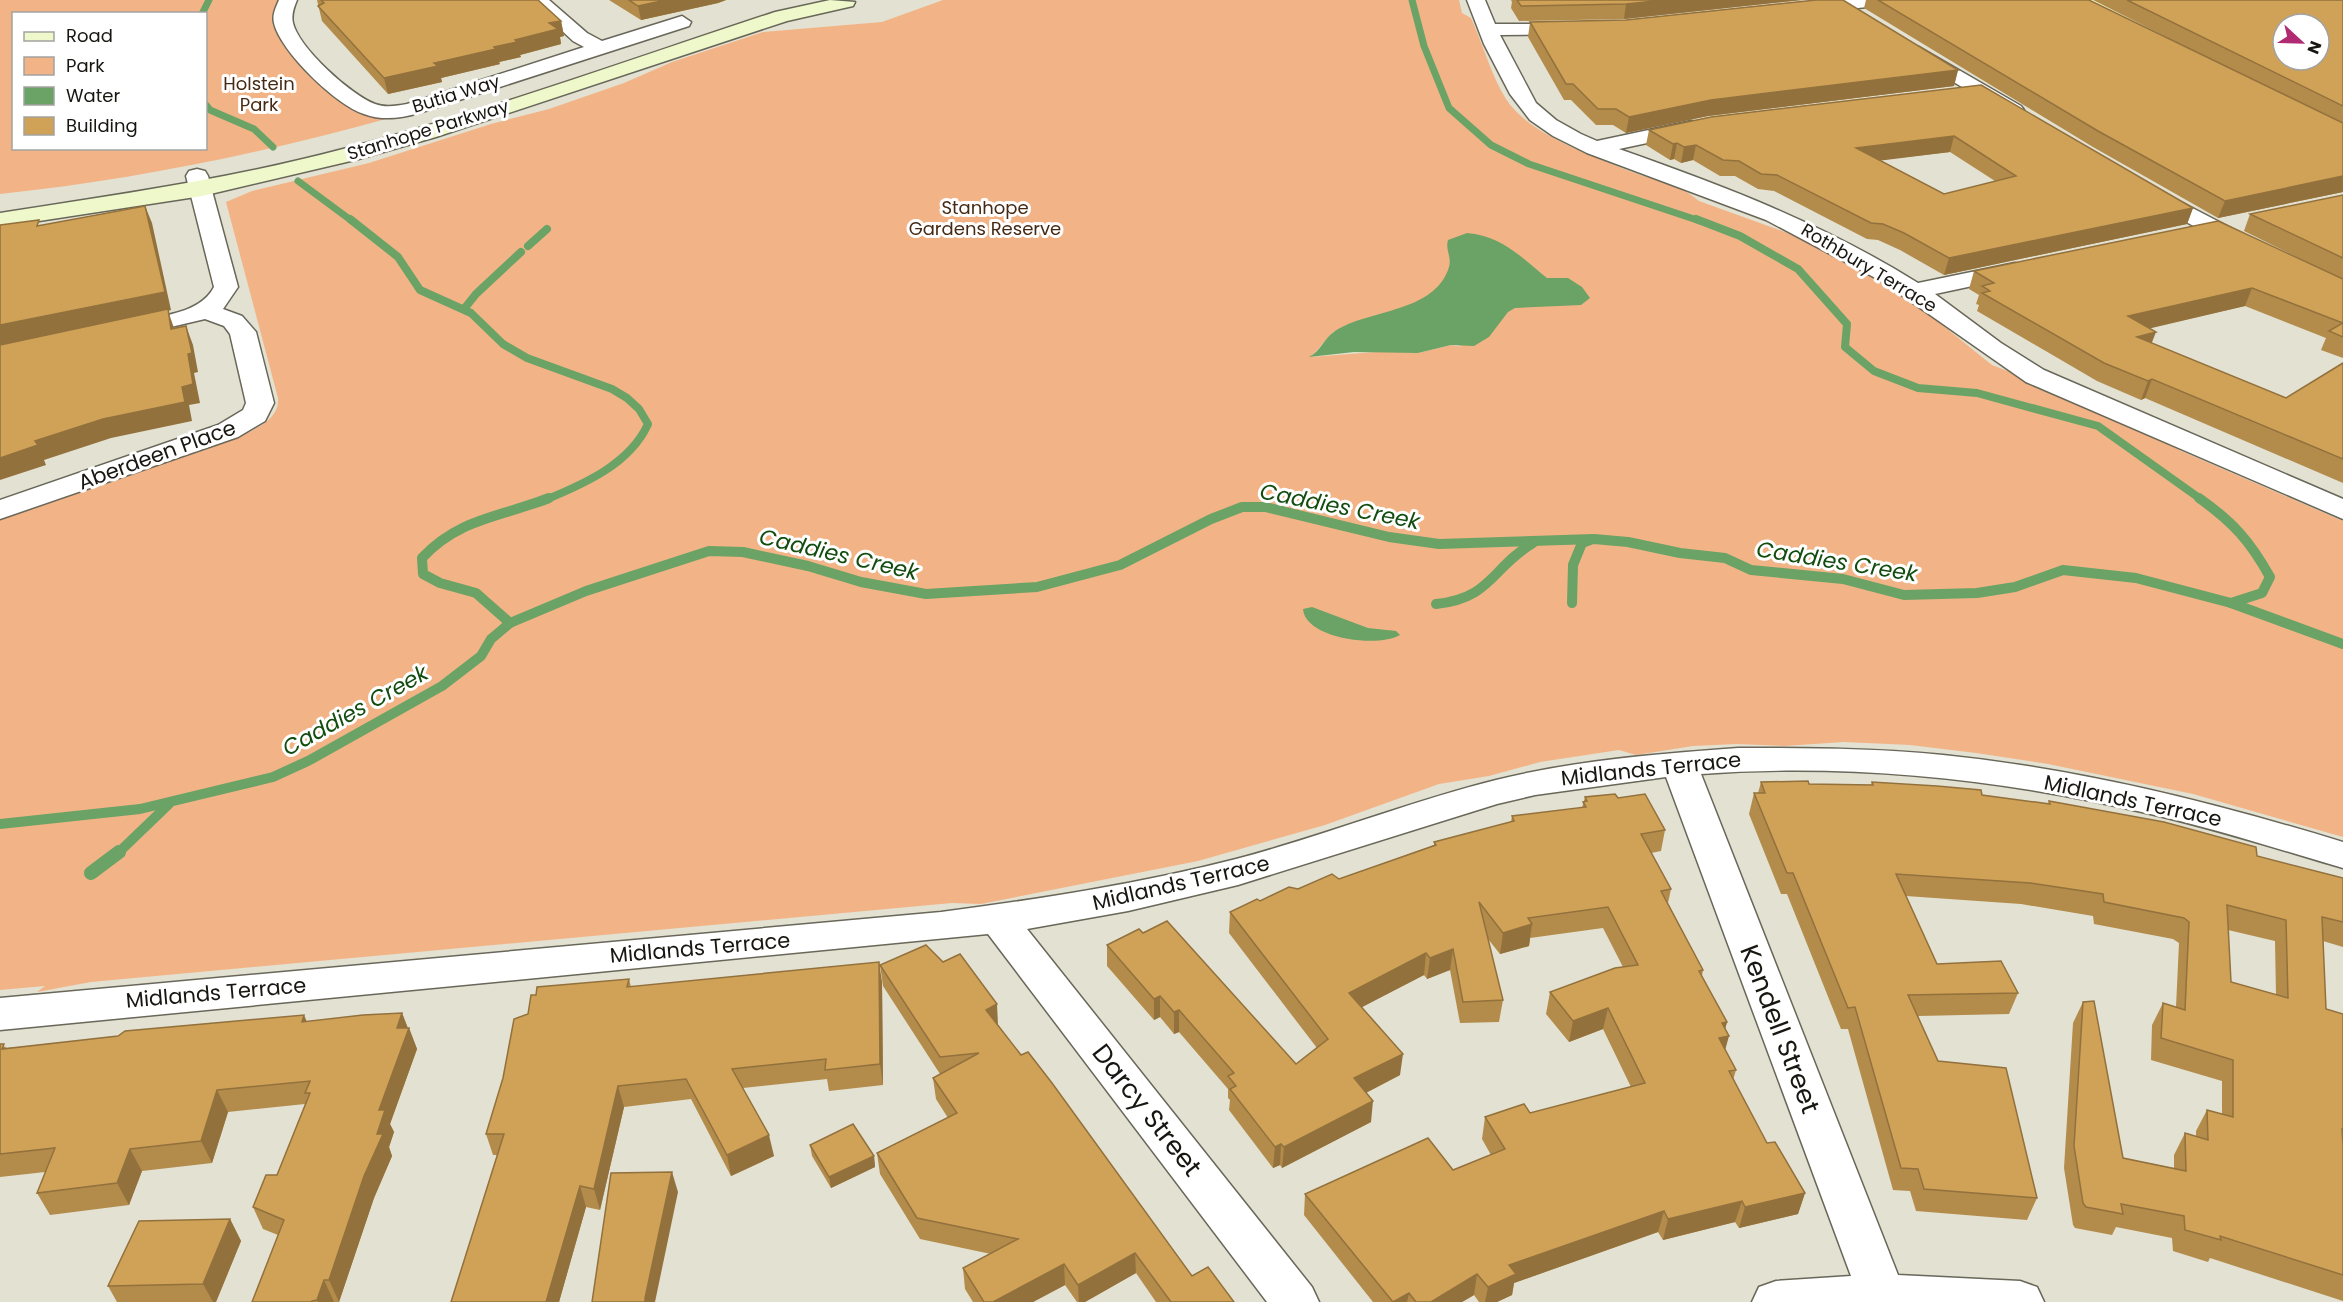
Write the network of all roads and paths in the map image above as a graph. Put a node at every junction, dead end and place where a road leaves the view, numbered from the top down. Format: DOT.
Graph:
graph roads {
  1 [pos="288,0"];
  2 [pos="538,0"];
  3 [pos="782,0"];
  4 [pos="816,0"];
  5 [pos="1476,0"];
  6 [pos="1876,0"];
  7 [pos="855,1"];
  8 [pos="2089,1"];
  9 [pos="1837,2"];
  10 [pos="1782,10"];
  11 [pos="682,22"];
  12 [pos="1870,22"];
  13 [pos="1592,28"];
  14 [pos="1488,30"];
  15 [pos="1900,40"];
  16 [pos="601,49"];
  17 [pos="2254,86"];
  18 [pos="1982,91"];
  19 [pos="1945,95"];
  20 [pos="2031,121"];
  21 [pos="1708,124"];
  22 [pos="1595,148"];
  23 [pos="300,160"];
  24 [pos="2130,180"];
  25 [pos="200,182"];
  26 [pos="0,207"];
  27 [pos="0,220"];
  28 [pos="2250,220"];
  29 [pos="2212,228"];
  30 [pos="2184,234"];
  31 [pos="2262,254"];
  32 [pos="2034,266"];
  33 [pos="1914,291"];
  34 [pos="204,310"];
  35 [pos="105,334"];
  36 [pos="0,510"];
  37 [pos="2343,510"];
  38 [pos="1678,762"];
  39 [pos="2343,855"];
  40 [pos="998,919"];
  41 [pos="0,1014"];
  42 [pos="1882,1295"];
  43 [pos="1295,1302"];
  44 [pos="1776,1302"];
  45 [pos="2020,1302"];
  1 -- 16 [label="street, Butia Way"];
  2 -- 16 [label="street"];
  3 -- 23 [label="main road, Stanhope Parkway"];
  4 -- 7 [label="main road"];
  5 -- 14 [label="street, Rothbury Terrace"];
  6 -- 9 [label="street"];
  7 -- 23 [label="main road, Stanhope Parkway"];
  8 -- 17 [label="main road"];
  9 -- 10 [label="street"];
  9 -- 12 [label="street"];
  11 -- 16 [label="street, Butia Way"];
  13 -- 14 [label="street"];
  14 -- 22 [label="street, Rothbury Terrace"];
  15 -- 18 [label="street"];
  18 -- 19 [label="street"];
  18 -- 20 [label="street"];
  21 -- 22 [label="street"];
  22 -- 33 [label="street, Rothbury Terrace"];
  23 -- 25 [label="main road, Stanhope Parkway"];
  24 -- 29 [label="street"];
  25 -- 26 [label="main road, Stanhope Parkway"];
  25 -- 27 [label="main road, Stanhope Parkway"];
  25 -- 34 [label="street"];
  28 -- 29 [label="street"];
  29 -- 30 [label="street"];
  29 -- 31 [label="street"];
  32 -- 33 [label="street"];
  33 -- 37 [label="street, Rothbury Terrace"];
  34 -- 35 [label="street"];
  34 -- 36 [label="street, Aberdeen Place"];
  38 -- 39 [label="street, Midlands Terrace"];
  38 -- 40 [label="street, Midlands Terrace"];
  38 -- 42 [label="street, Kendell Street"];
  40 -- 41 [label="street, Midlands Terrace"];
  40 -- 43 [label="street, Darcy Street"];
  42 -- 44 [label="street"];
  42 -- 45 [label="street"];
}
